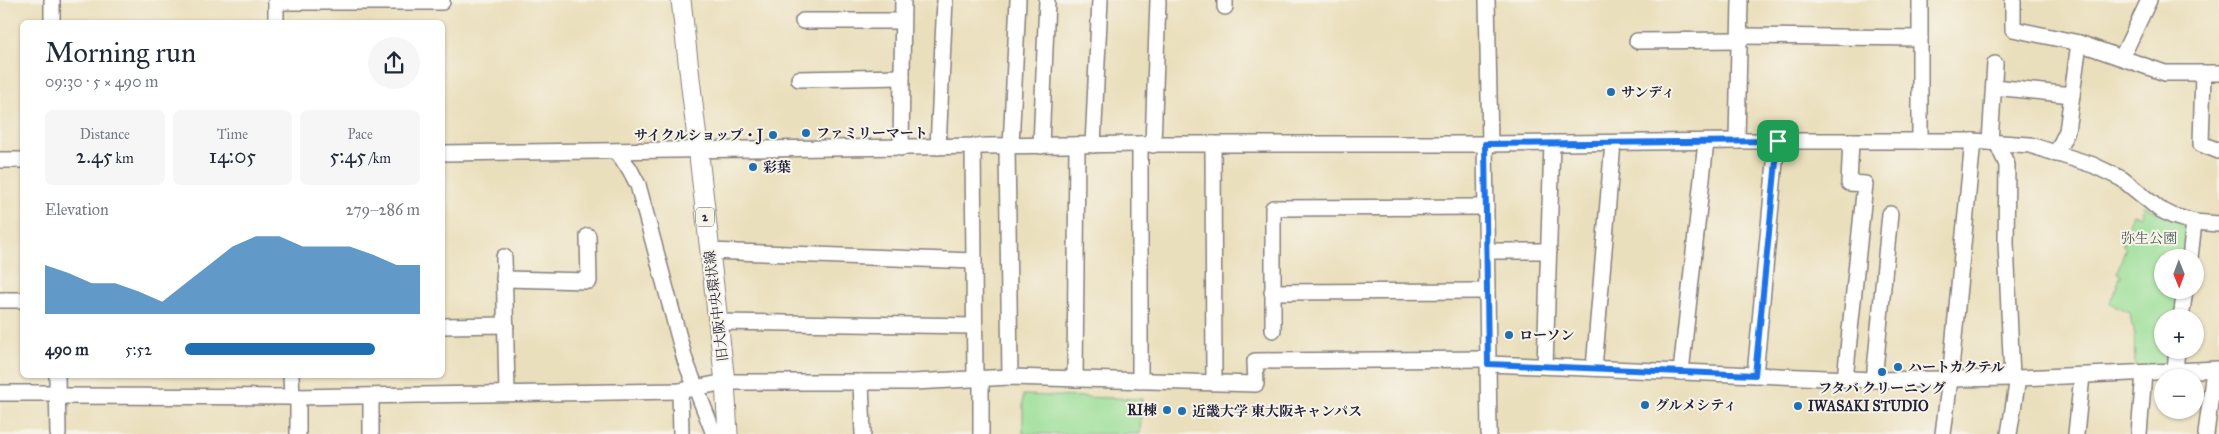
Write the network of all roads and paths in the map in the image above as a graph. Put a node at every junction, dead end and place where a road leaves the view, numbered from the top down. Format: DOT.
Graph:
graph roads {
  1 [pos="52,0"];
  2 [pos="442,0"];
  3 [pos="681,0"];
  4 [pos="902,0"];
  5 [pos="945,0"];
  6 [pos="1018,0"];
  7 [pos="1047,0"];
  8 [pos="1100,0"];
  9 [pos="1158,0"];
  10 [pos="1487,0"];
  11 [pos="1740,0"];
  12 [pos="1920,0"];
  13 [pos="2013,0"];
  14 [pos="2149,0"];
  15 [pos="276,1"];
  16 [pos="357,1"];
  17 [pos="52,20"];
  18 [pos="276,20"];
  19 [pos="803,21"];
  20 [pos="902,21"];
  21 [pos="1739,38"];
  22 [pos="1920,38"];
  23 [pos="1637,41"];
  24 [pos="2079,43"];
  25 [pos="2122,57"];
  26 [pos="1995,64"];
  27 [pos="2219,73"];
  28 [pos="2203,74"];
  29 [pos="902,77"];
  30 [pos="799,79"];
  31 [pos="1994,87"];
  32 [pos="2072,95"];
  33 [pos="1736,141"];
  34 [pos="1778,141"];
  35 [pos="1850,141"];
  36 [pos="1920,141"];
  37 [pos="1974,141"];
  38 [pos="1706,142"];
  39 [pos="1993,142"];
  40 [pos="1552,143"];
  41 [pos="1613,143"];
  42 [pos="1147,144"];
  43 [pos="1213,144"];
  44 [pos="1487,144"];
  45 [pos="1077,145"];
  46 [pos="1093,145"];
  47 [pos="1009,146"];
  48 [pos="1041,146"];
  49 [pos="938,147"];
  50 [pos="973,147"];
  51 [pos="902,148"];
  52 [pos="698,150"];
  53 [pos="2219,151"];
  54 [pos="616,152"];
  55 [pos="445,153"];
  56 [pos="2056,154"];
  57 [pos="0,160"];
  58 [pos="20,160"];
  59 [pos="1486,207"];
  60 [pos="1890,214"];
  61 [pos="2194,222"];
  62 [pos="2219,224"];
  63 [pos="588,236"];
  64 [pos="2191,249"];
  65 [pos="709,251"];
  66 [pos="1486,251"];
  67 [pos="1549,251"];
  68 [pos="504,257"];
  69 [pos="973,261"];
  70 [pos="504,279"];
  71 [pos="1487,291"];
  72 [pos="1272,292"];
  73 [pos="0,300"];
  74 [pos="20,300"];
  75 [pos="718,322"];
  76 [pos="506,325"];
  77 [pos="445,326"];
  78 [pos="974,326"];
  79 [pos="1272,330"];
  80 [pos="1488,362"];
  81 [pos="1545,366"];
  82 [pos="1594,368"];
  83 [pos="2204,370"];
  84 [pos="2217,370"];
  85 [pos="1681,372"];
  86 [pos="2154,372"];
  87 [pos="2144,373"];
  88 [pos="1755,375"];
  89 [pos="2082,376"];
  90 [pos="1010,377"];
  91 [pos="57,378"];
  92 [pos="292,378"];
  93 [pos="978,378"];
  94 [pos="2015,378"];
  95 [pos="1075,379"];
  96 [pos="1846,379"];
  97 [pos="1950,379"];
  98 [pos="1140,380"];
  99 [pos="1874,380"];
  100 [pos="724,382"];
  101 [pos="861,382"];
  102 [pos="1214,382"];
  103 [pos="696,386"];
  104 [pos="680,391"];
  105 [pos="0,393"];
  106 [pos="508,393"];
  107 [pos="57,394"];
  108 [pos="371,396"];
  109 [pos="295,397"];
  110 [pos="58,434"];
  111 [pos="298,434"];
  112 [pos="371,434"];
  113 [pos="681,434"];
  114 [pos="714,434"];
  115 [pos="728,434"];
  116 [pos="863,434"];
  117 [pos="981,434"];
  118 [pos="1489,434"];
  119 [pos="1943,434"];
  120 [pos="2009,434"];
  121 [pos="2076,434"];
  122 [pos="2139,434"];
  123 [pos="2206,434"];
  1 -- 17 [label="street"];
  2 -- 16 [label="street"];
  3 -- 52 [label="main road, 旧大阪中央環状線 / 2"];
  4 -- 20 [label="street"];
  5 -- 49 [label="street"];
  6 -- 47 [label="street"];
  7 -- 48 [label="street"];
  8 -- 46 [label="street"];
  9 -- 42 [label="street"];
  10 -- 44 [label="street"];
  11 -- 21 [label="street"];
  12 -- 22 [label="street"];
  13 -- 24 [label="street"];
  14 -- 25 [label="street"];
  15 -- 16 [label="street"];
  15 -- 18 [label="street"];
  19 -- 20 [label="street"];
  20 -- 29 [label="street"];
  21 -- 22 [label="street"];
  21 -- 23 [label="street"];
  21 -- 33 [label="street"];
  22 -- 36 [label="street"];
  24 -- 25 [label="street"];
  24 -- 32 [label="street"];
  25 -- 28 [label="street"];
  26 -- 31 [label="street"];
  27 -- 28 [label="street"];
  28 -- 53 [label="street"];
  29 -- 30 [label="street"];
  29 -- 51 [label="street"];
  31 -- 32 [label="street"];
  31 -- 39 [label="street"];
  32 -- 56 [label="street"];
  33 -- 34 [label="street"];
  33 -- 38 [label="street"];
  34 -- 35 [label="street"];
  34 -- 88 [label="street"];
  35 -- 36 [label="street"];
  35 -- 96 [label="street"];
  36 -- 37 [label="street"];
  37 -- 39 [label="street"];
  37 -- 97 [label="street"];
  38 -- 41 [label="street"];
  38 -- 85 [label="street"];
  39 -- 56 [label="street"];
  39 -- 94 [label="street"];
  40 -- 41 [label="street"];
  40 -- 44 [label="street"];
  40 -- 67 [label="street"];
  41 -- 82 [label="street"];
  42 -- 43 [label="street"];
  42 -- 46 [label="street"];
  42 -- 98 [label="street"];
  43 -- 44 [label="street"];
  43 -- 102 [label="street"];
  44 -- 59 [label="street"];
  45 -- 46 [label="street"];
  45 -- 48 [label="street"];
  45 -- 95 [label="street"];
  47 -- 48 [label="street"];
  47 -- 50 [label="street"];
  47 -- 90 [label="street"];
  49 -- 50 [label="street"];
  49 -- 51 [label="street"];
  50 -- 69 [label="street"];
  51 -- 52 [label="street"];
  52 -- 54 [label="street"];
  52 -- 65 [label="main road, 旧大阪中央環状線 / 2"];
  54 -- 55 [label="street"];
  54 -- 103 [label="street"];
  56 -- 61 [label="street"];
  57 -- 58 [label="street"];
  59 -- 66 [label="street"];
  59 -- 72 [label="street"];
  60 -- 99 [label="street"];
  61 -- 62 [label="street"];
  61 -- 64 [label="street"];
  63 -- 70 [label="street"];
  65 -- 69 [label="street"];
  65 -- 75 [label="main road, 旧大阪中央環状線 / 2"];
  66 -- 67 [label="street"];
  66 -- 71 [label="street"];
  67 -- 81 [label="street"];
  68 -- 70 [label="street"];
  69 -- 78 [label="street"];
  70 -- 76 [label="street"];
  71 -- 72 [label="street"];
  71 -- 80 [label="street"];
  72 -- 79 [label="street"];
  73 -- 74 [label="street"];
  75 -- 78 [label="street"];
  75 -- 100 [label="main road, 旧大阪中央環状線 / 2"];
  76 -- 77 [label="street"];
  76 -- 106 [label="street"];
  78 -- 93 [label="street"];
  80 -- 81 [label="street"];
  80 -- 102 [label="street"];
  80 -- 118 [label="street"];
  81 -- 82 [label="street"];
  82 -- 85 [label="street"];
  83 -- 84 [label="street"];
  84 -- 123 [label="street"];
  85 -- 88 [label="street"];
  86 -- 87 [label="street"];
  87 -- 89 [label="street"];
  87 -- 122 [label="street"];
  88 -- 96 [label="street"];
  89 -- 94 [label="street"];
  89 -- 121 [label="street"];
  90 -- 93 [label="street"];
  90 -- 95 [label="street"];
  91 -- 107 [label="street"];
  92 -- 109 [label="street"];
  93 -- 101 [label="street"];
  93 -- 117 [label="street"];
  94 -- 97 [label="street"];
  94 -- 120 [label="street"];
  95 -- 98 [label="street"];
  96 -- 99 [label="street"];
  97 -- 99 [label="street"];
  97 -- 119 [label="street"];
  98 -- 102 [label="street"];
  100 -- 101 [label="street"];
  100 -- 103 [label="street"];
  100 -- 115 [label="main road, 旧大阪中央環状線 / 2"];
  101 -- 116 [label="street"];
  103 -- 104 [label="street"];
  103 -- 114 [label="street"];
  104 -- 106 [label="street"];
  104 -- 113 [label="street"];
  105 -- 107 [label="street"];
  106 -- 108 [label="street"];
  107 -- 109 [label="street"];
  107 -- 110 [label="street"];
  108 -- 109 [label="street"];
  108 -- 112 [label="street"];
  109 -- 111 [label="street"];
}
